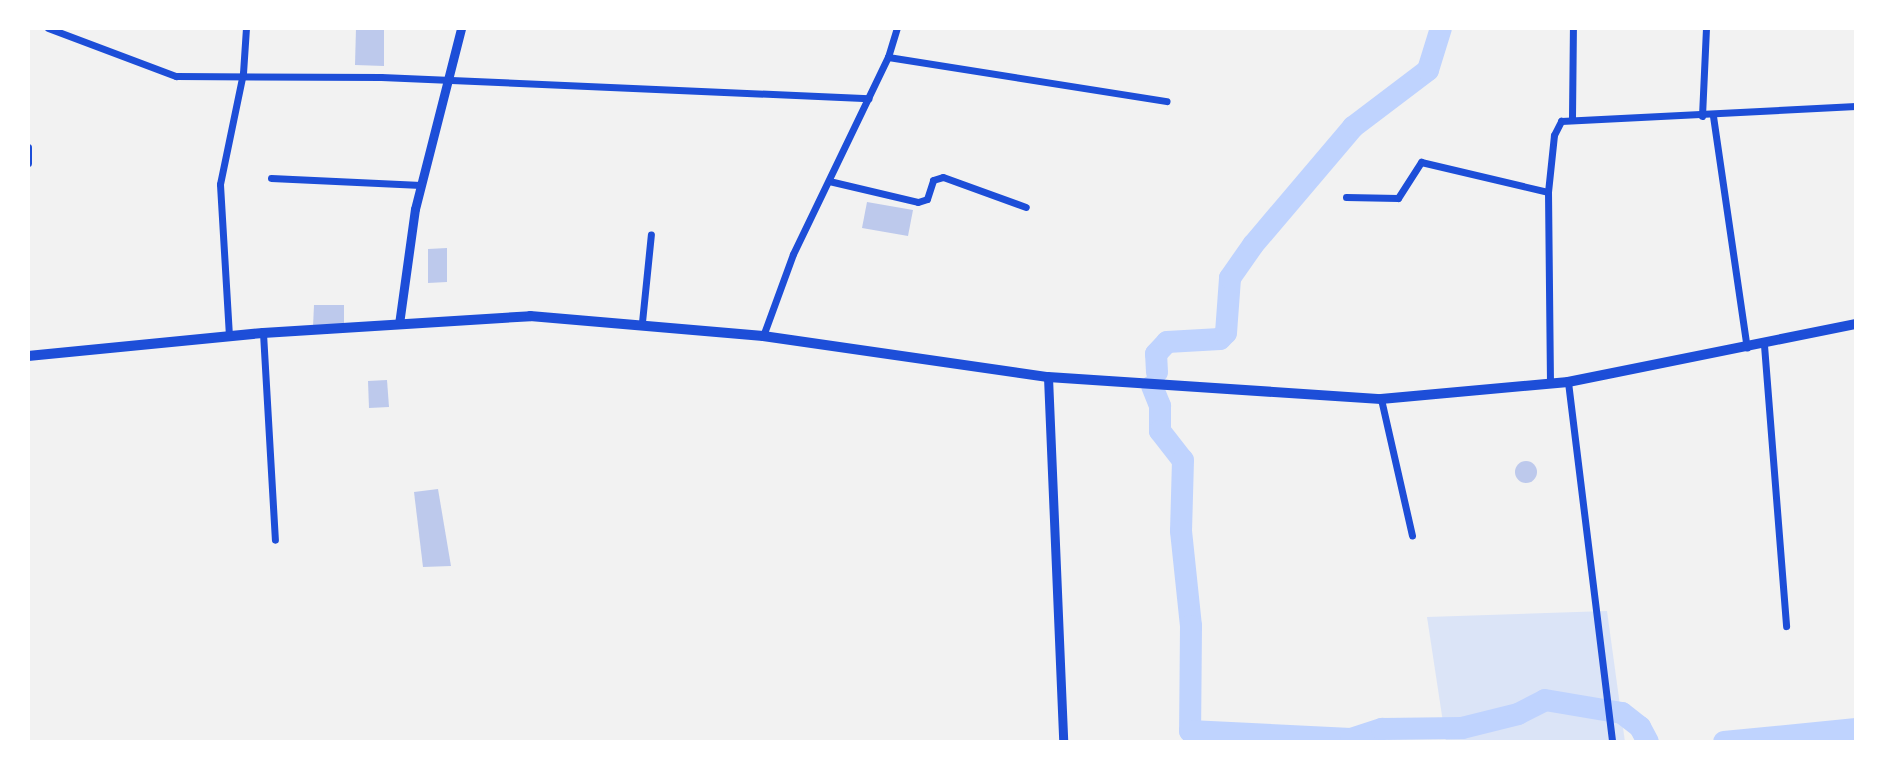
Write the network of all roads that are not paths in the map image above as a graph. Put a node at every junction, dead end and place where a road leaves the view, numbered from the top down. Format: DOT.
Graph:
graph roads {
  1 [pos="48,28"];
  2 [pos="246,28"];
  3 [pos="461,28"];
  4 [pos="897,28"];
  5 [pos="1573,28"];
  6 [pos="1706,28"];
  7 [pos="888,57"];
  8 [pos="243,73"];
  9 [pos="449,82"];
  10 [pos="869,98"];
  11 [pos="1167,101"];
  12 [pos="1856,106"];
  13 [pos="1702,116"];
  14 [pos="1713,116"];
  15 [pos="1572,117"];
  16 [pos="28,147"];
  17 [pos="28,163"];
  18 [pos="271,178"];
  19 [pos="829,181"];
  20 [pos="421,185"];
  21 [pos="1548,192"];
  22 [pos="1346,197"];
  23 [pos="1026,207"];
  24 [pos="651,234"];
  25 [pos="642,322"];
  26 [pos="399,324"];
  27 [pos="1856,324"];
  28 [pos="263,333"];
  29 [pos="229,336"];
  30 [pos="763,336"];
  31 [pos="1764,345"];
  32 [pos="1747,348"];
  33 [pos="28,356"];
  34 [pos="1048,377"];
  35 [pos="1568,382"];
  36 [pos="1550,383"];
  37 [pos="1381,399"];
  38 [pos="1412,536"];
  39 [pos="275,540"];
  40 [pos="1786,626"];
  41 [pos="1063,742"];
  42 [pos="1612,742"];
  1 -- 8 [label="street"];
  2 -- 8 [label="street"];
  3 -- 9 [label="street"];
  4 -- 7 [label="street"];
  5 -- 15 [label="street"];
  6 -- 13 [label="street"];
  7 -- 10 [label="street"];
  7 -- 11 [label="street"];
  8 -- 9 [label="street"];
  8 -- 29 [label="street"];
  9 -- 10 [label="street"];
  9 -- 20 [label="street"];
  10 -- 19 [label="street"];
  12 -- 14 [label="street"];
  13 -- 14 [label="street"];
  13 -- 15 [label="street"];
  14 -- 32 [label="street"];
  15 -- 21 [label="street"];
  16 -- 17 [label="street"];
  18 -- 20 [label="street"];
  19 -- 23 [label="street"];
  19 -- 30 [label="street"];
  20 -- 26 [label="street"];
  21 -- 22 [label="street"];
  21 -- 36 [label="street"];
  24 -- 25 [label="street"];
  25 -- 26 [label="main road"];
  25 -- 30 [label="main road"];
  26 -- 28 [label="main road"];
  27 -- 31 [label="main road"];
  28 -- 29 [label="main road"];
  28 -- 39 [label="street"];
  29 -- 33 [label="main road"];
  30 -- 34 [label="main road"];
  31 -- 32 [label="main road"];
  31 -- 40 [label="street"];
  32 -- 35 [label="main road"];
  34 -- 37 [label="main road"];
  34 -- 41 [label="street"];
  35 -- 36 [label="main road"];
  35 -- 42 [label="street"];
  36 -- 37 [label="main road"];
  37 -- 38 [label="street"];
}
